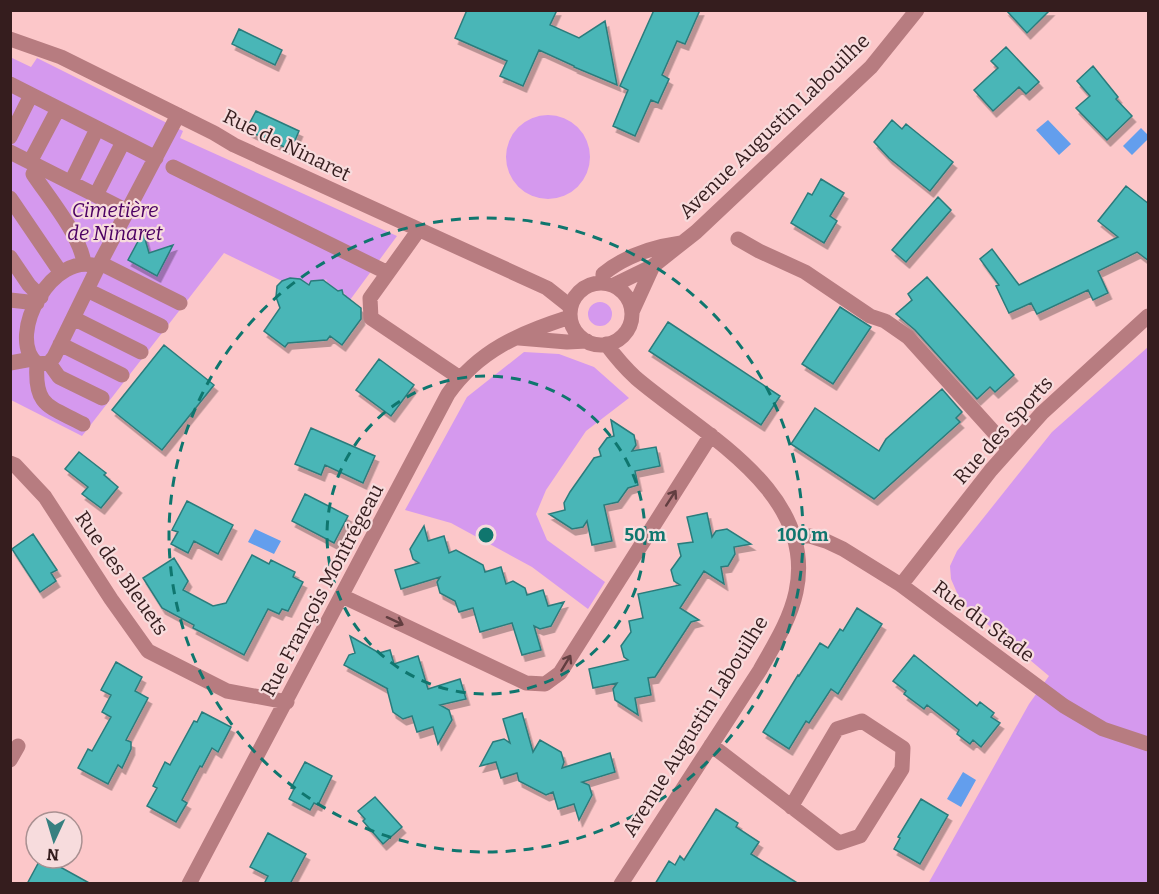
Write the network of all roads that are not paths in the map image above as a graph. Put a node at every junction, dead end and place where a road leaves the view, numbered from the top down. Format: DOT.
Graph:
graph roads {
  1 [pos="917,10"];
  2 [pos="10,39"];
  3 [pos="10,84"];
  4 [pos="31,95"];
  5 [pos="58,109"];
  6 [pos="178,115"];
  7 [pos="97,129"];
  8 [pos="10,137"];
  9 [pos="123,142"];
  10 [pos="10,152"];
  11 [pos="156,158"];
  12 [pos="173,167"];
  13 [pos="32,168"];
  14 [pos="72,182"];
  15 [pos="96,195"];
  16 [pos="10,198"];
  17 [pos="127,211"];
  18 [pos="418,231"];
  19 [pos="738,238"];
  20 [pos="681,243"];
  21 [pos="10,257"];
  22 [pos="94,264"];
  23 [pos="653,266"];
  24 [pos="61,273"];
  25 [pos="388,273"];
  26 [pos="609,284"];
  27 [pos="547,288"];
  28 [pos="87,290"];
  29 [pos="579,291"];
  30 [pos="10,300"];
  31 [pos="39,300"];
  32 [pos="180,303"];
  33 [pos="570,312"];
  34 [pos="632,312"];
  35 [pos="1149,316"];
  36 [pos="73,318"];
  37 [pos="161,326"];
  38 [pos="27,332"];
  39 [pos="10,333"];
  40 [pos="625,334"];
  41 [pos="516,337"];
  42 [pos="587,341"];
  43 [pos="60,344"];
  44 [pos="606,344"];
  45 [pos="141,352"];
  46 [pos="39,362"];
  47 [pos="10,363"];
  48 [pos="628,370"];
  49 [pos="122,375"];
  50 [pos="460,378"];
  51 [pos="102,398"];
  52 [pos="83,424"];
  53 [pos="711,435"];
  54 [pos="1009,449"];
  55 [pos="10,463"];
  56 [pos="794,536"];
  57 [pos="901,585"];
  58 [pos="342,596"];
  59 [pos="287,702"];
  60 [pos="1149,744"];
  61 [pos="711,745"];
  62 [pos="18,746"];
  63 [pos="10,760"];
  64 [pos="791,807"];
  65 [pos="189,884"];
  66 [pos="621,884"];
  1 -- 20 [label="street, Avenue Augustin Labouilhe"];
  2 -- 6 [label="street, Rue de Ninaret"];
  3 -- 4 [label="street"];
  4 -- 5 [label="street"];
  4 -- 8 [label="street"];
  5 -- 7 [label="street"];
  5 -- 13 [label="street"];
  6 -- 11 [label="street"];
  6 -- 18 [label="street, Rue de Ninaret"];
  7 -- 9 [label="street"];
  7 -- 14 [label="street"];
  9 -- 11 [label="street"];
  9 -- 15 [label="street"];
  10 -- 13 [label="street"];
  11 -- 17 [label="street"];
  12 -- 25 [label="street"];
  13 -- 14 [label="street"];
  13 -- 22 [label="street"];
  14 -- 15 [label="street"];
  15 -- 17 [label="street"];
  16 -- 24 [label="street"];
  17 -- 22 [label="street"];
  18 -- 25 [label="street"];
  18 -- 27 [label="street, Rue de Ninaret"];
  19 -- 54 [label="street"];
  20 -- 23 [label="street, Avenue Augustin Labouilhe"];
  20 -- 26 [label="street"];
  21 -- 31 [label="street"];
  22 -- 24 [label="street"];
  22 -- 28 [label="street"];
  22 -- 32 [label="street"];
  23 -- 26 [label="street, Avenue Augustin Labouilhe"];
  23 -- 34 [label="street, Avenue Augustin Labouilhe"];
  24 -- 31 [label="street"];
  25 -- 50 [label="street"];
  26 -- 29 [label="street"];
  26 -- 34 [label="street"];
  27 -- 29 [label="street, Rue de Ninaret"];
  27 -- 33 [label="street, Rue de Ninaret"];
  28 -- 36 [label="street"];
  28 -- 37 [label="street"];
  29 -- 33 [label="street"];
  30 -- 31 [label="street"];
  31 -- 38 [label="street"];
  33 -- 41 [label="street, Rue François Montrégeau"];
  33 -- 42 [label="street"];
  34 -- 40 [label="street"];
  35 -- 54 [label="street, Rue des Sports"];
  36 -- 43 [label="street"];
  36 -- 45 [label="street"];
  38 -- 39 [label="street"];
  38 -- 46 [label="street"];
  40 -- 44 [label="street"];
  40 -- 48 [label="street"];
  41 -- 42 [label="street"];
  41 -- 50 [label="street, Rue François Montrégeau"];
  42 -- 44 [label="street"];
  43 -- 46 [label="street"];
  43 -- 49 [label="street"];
  44 -- 48 [label="street, Avenue Augustin Labouilhe"];
  46 -- 47 [label="street"];
  46 -- 51 [label="street"];
  46 -- 52 [label="street"];
  48 -- 53 [label="street, Avenue Augustin Labouilhe"];
  50 -- 58 [label="street, Rue François Montrégeau"];
  53 -- 56 [label="street, Avenue Augustin Labouilhe"];
  58 -- 53 [label="street, one-way"];
  54 -- 57 [label="street, Rue des Sports"];
  55 -- 59 [label="street, Rue des Bleuets"];
  56 -- 57 [label="street, Rue du Stade"];
  56 -- 61 [label="street, Avenue Augustin Labouilhe"];
  57 -- 60 [label="street, Rue du Stade"];
  58 -- 59 [label="street, Rue François Montrégeau"];
  59 -- 65 [label="street, Rue François Montrégeau"];
  61 -- 64 [label="street"];
  61 -- 66 [label="street, Avenue Augustin Labouilhe"];
  62 -- 63 [label="street"];
  64 -- 64 [label="street"];
}
